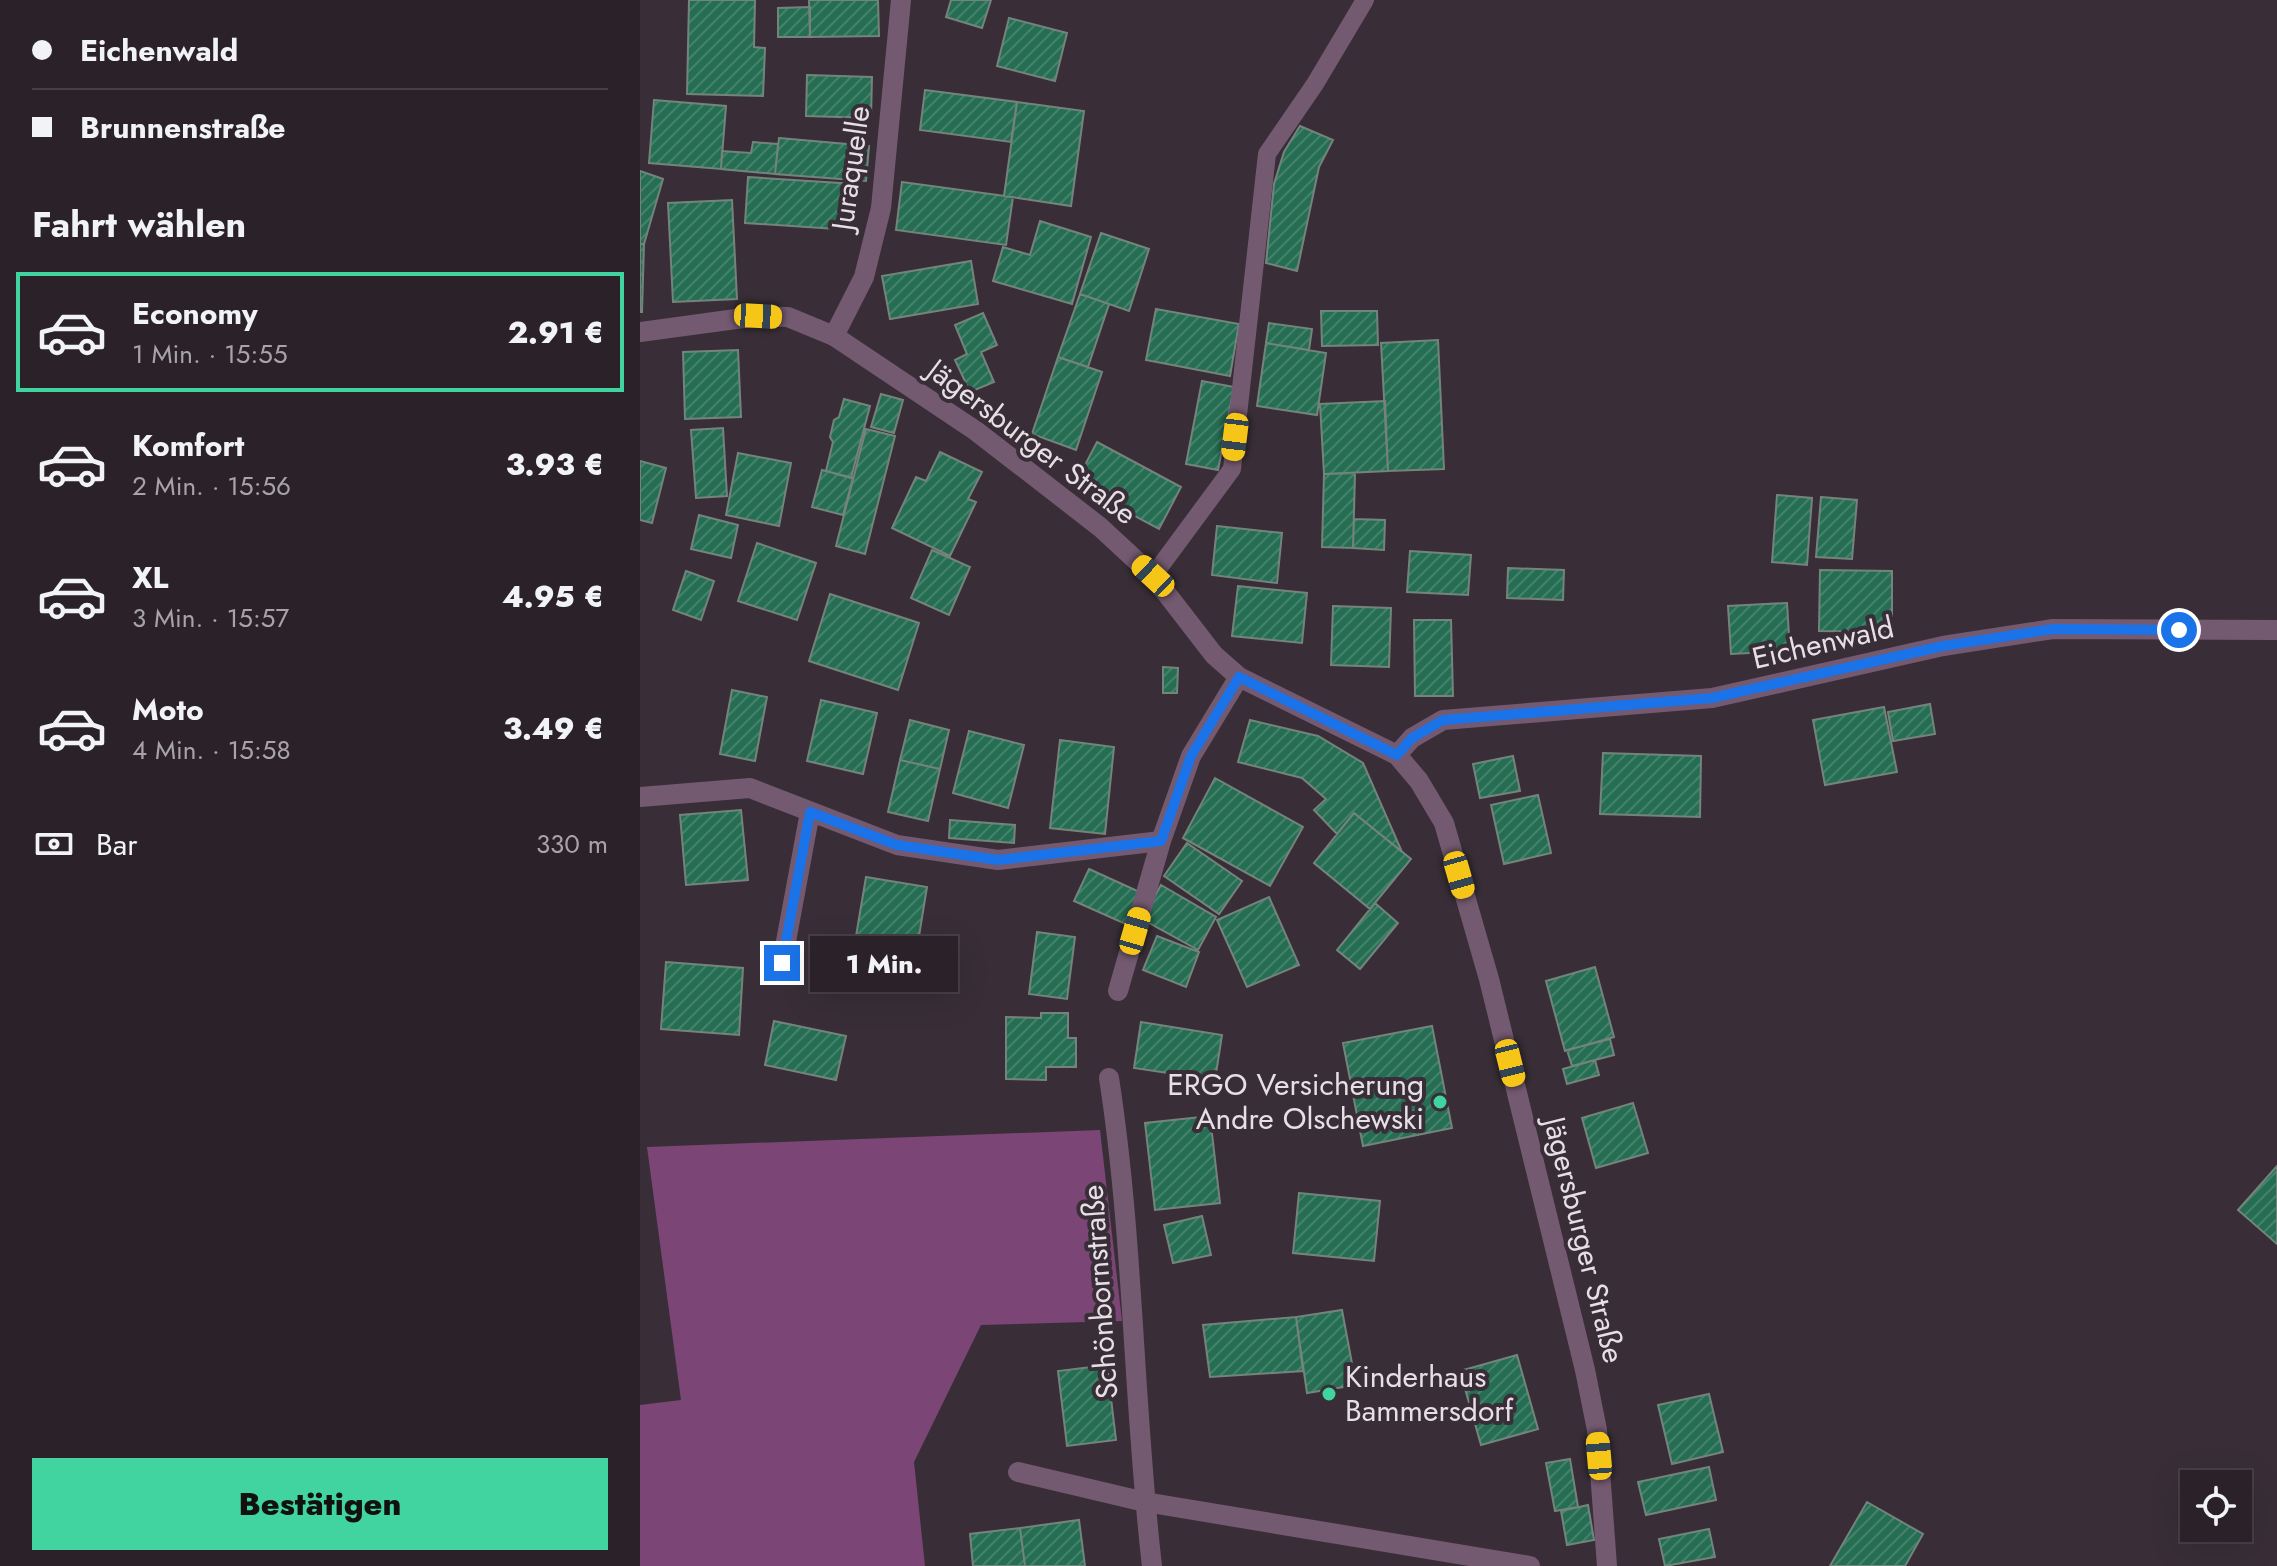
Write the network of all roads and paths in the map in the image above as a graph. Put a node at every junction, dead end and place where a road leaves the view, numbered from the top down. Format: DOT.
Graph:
graph roads {
  1 [pos="901,0"];
  2 [pos="1365,0"];
  3 [pos="640,332"];
  4 [pos="834,336"];
  5 [pos="1153,576"];
  6 [pos="2276,631"];
  7 [pos="1239,677"];
  8 [pos="1397,755"];
  9 [pos="640,797"];
  10 [pos="810,812"];
  11 [pos="1161,841"];
  12 [pos="782,963"];
  13 [pos="1118,991"];
  14 [pos="1109,1078"];
  15 [pos="1018,1472"];
  16 [pos="1145,1502"];
  17 [pos="1152,1566"];
  18 [pos="1530,1566"];
  19 [pos="1607,1566"];
  1 -- 4 [label="street, Juraquelle"];
  2 -- 5 [label="lane"];
  3 -- 4 [label="street, Jägersburger Straße"];
  4 -- 5 [label="street, Jägersburger Straße"];
  5 -- 7 [label="street, Jägersburger Straße"];
  6 -- 8 [label="street, Eichenwald"];
  7 -- 8 [label="street, Jägersburger Straße"];
  7 -- 11 [label="street"];
  8 -- 19 [label="street, Jägersburger Straße"];
  9 -- 10 [label="street"];
  10 -- 11 [label="street"];
  10 -- 12 [label="street"];
  11 -- 13 [label="street"];
  14 -- 16 [label="street, Schönbornstraße"];
  15 -- 16 [label="street"];
  16 -- 17 [label="street, Schönbornstraße"];
  16 -- 18 [label="street"];
}
